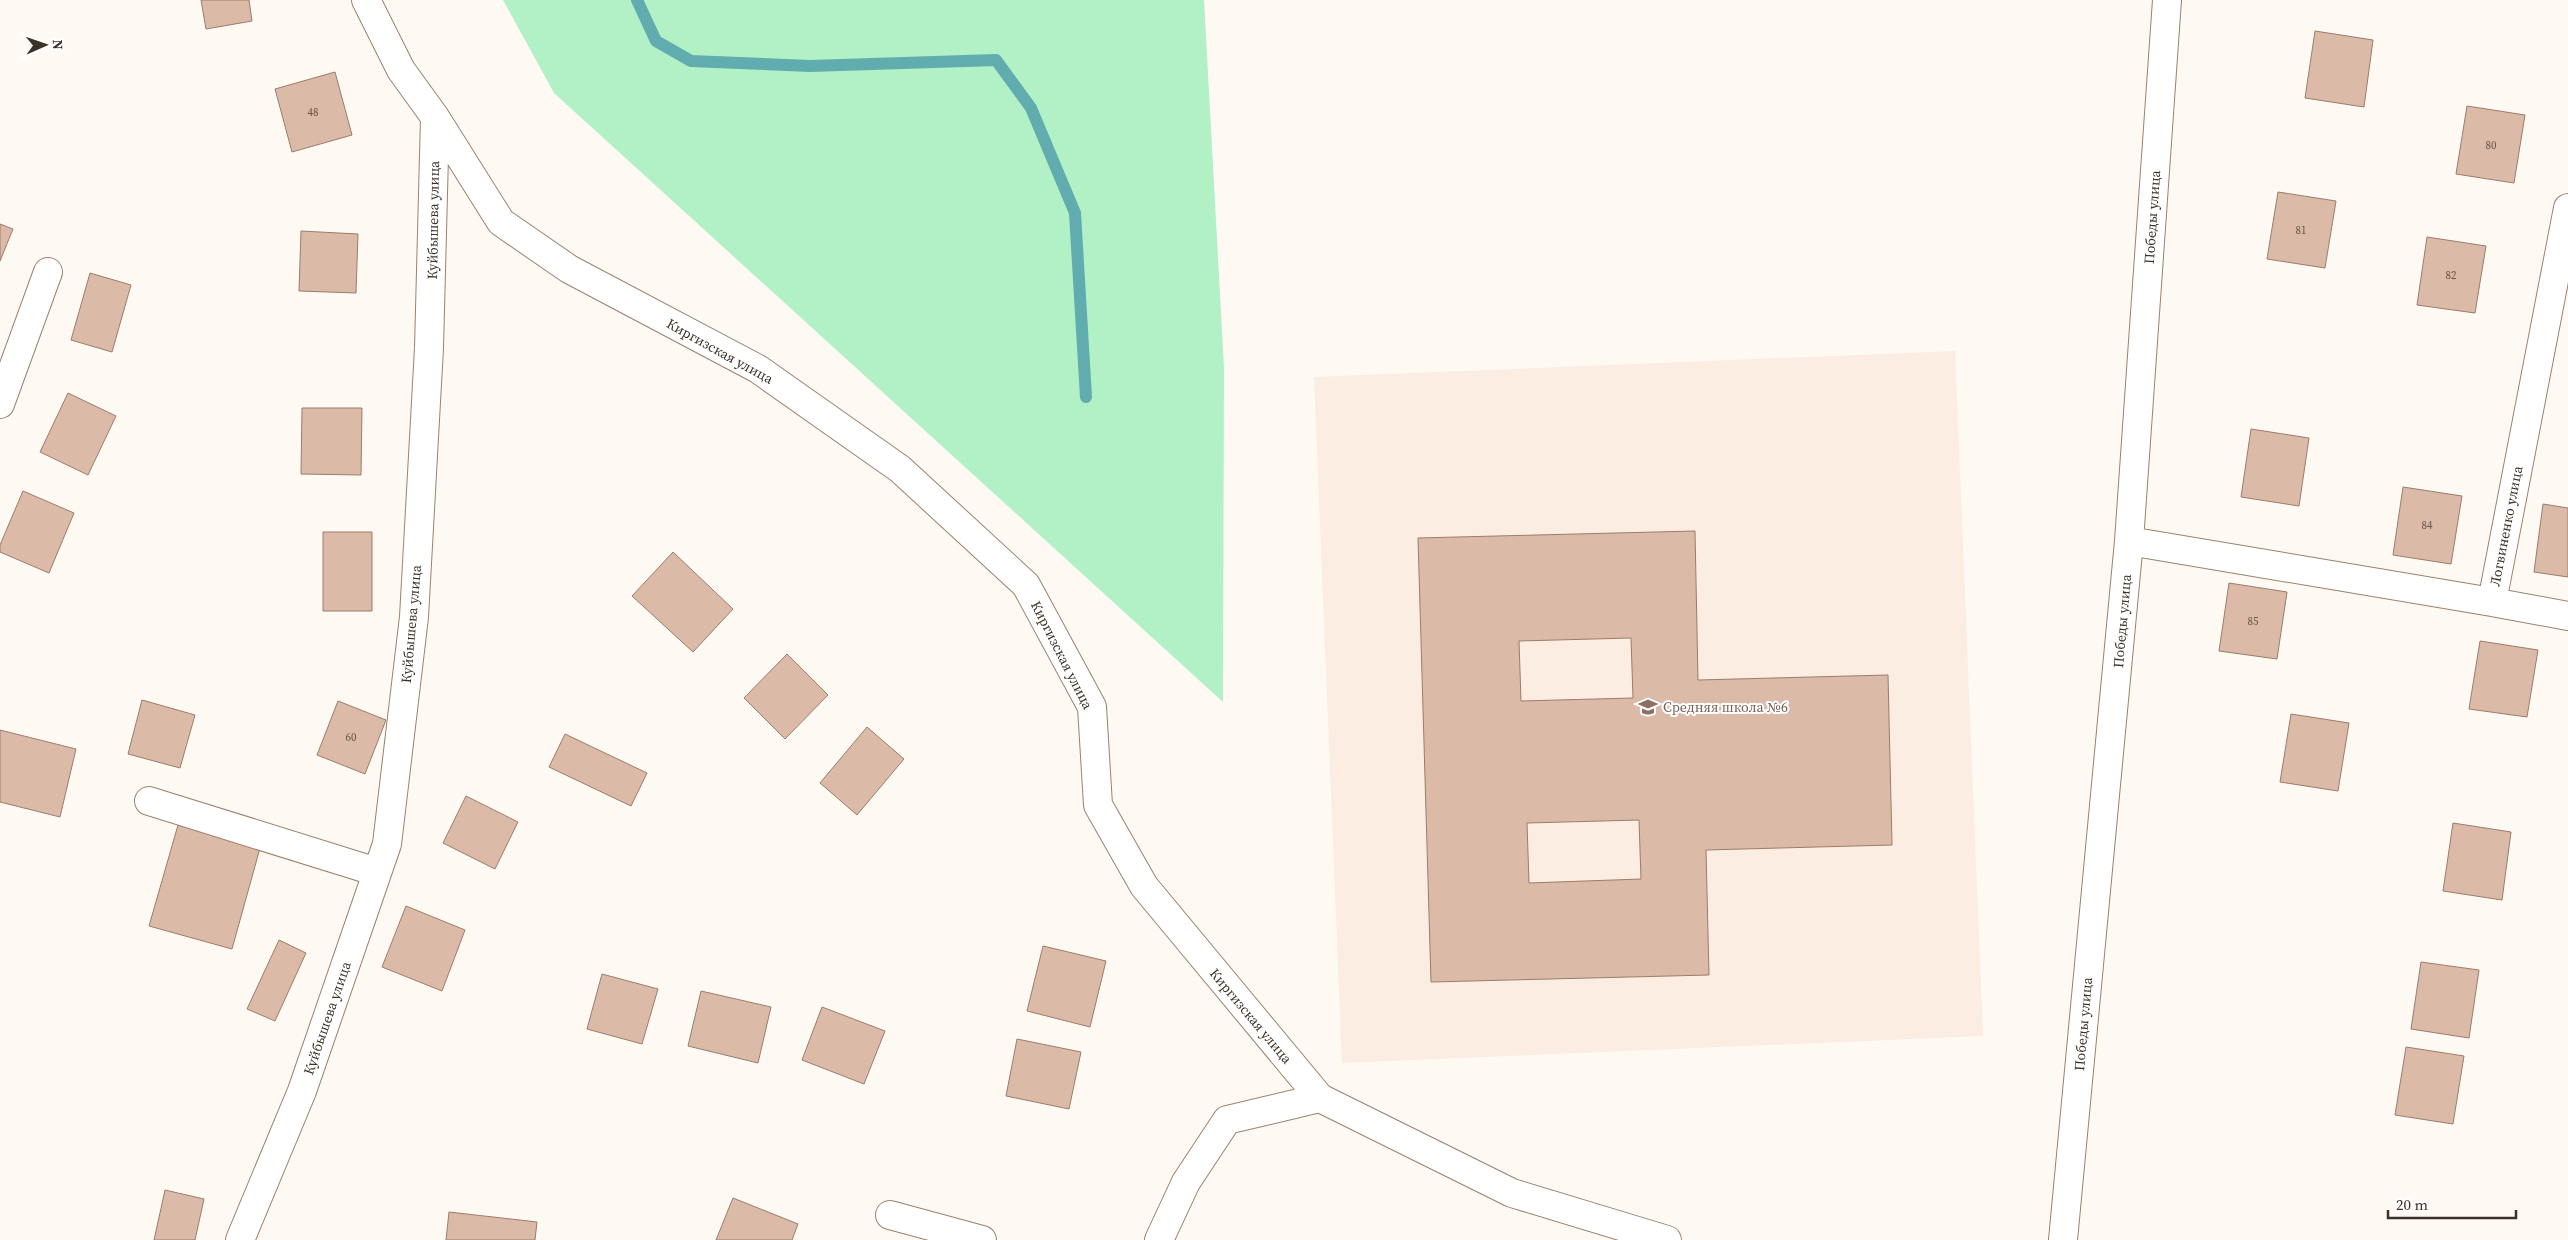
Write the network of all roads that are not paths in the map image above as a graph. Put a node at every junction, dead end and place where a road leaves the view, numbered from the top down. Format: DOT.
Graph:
graph roads {
  1 [pos="366,0"];
  2 [pos="2166,1"];
  3 [pos="435,117"];
  4 [pos="2568,208"];
  5 [pos="48,272"];
  6 [pos="0,404"];
  7 [pos="2129,541"];
  8 [pos="2492,602"];
  9 [pos="2568,616"];
  10 [pos="149,800"];
  11 [pos="377,872"];
  12 [pos="1320,1098"];
  13 [pos="890,1216"];
  14 [pos="240,1240"];
  15 [pos="982,1240"];
  16 [pos="1159,1240"];
  17 [pos="1667,1240"];
  18 [pos="2063,1240"];
  1 -- 3 [label="street"];
  2 -- 7 [label="street, Победы улица"];
  3 -- 11 [label="street, Куйбышева улица"];
  3 -- 12 [label="street, Киргизская улица"];
  4 -- 8 [label="street, Логвиненко улица"];
  5 -- 6 [label="street"];
  7 -- 8 [label="street, Логвиненко улица"];
  7 -- 18 [label="street, Победы улица"];
  8 -- 9 [label="street"];
  10 -- 11 [label="street"];
  11 -- 14 [label="street, Куйбышева улица"];
  12 -- 16 [label="street"];
  12 -- 17 [label="street, Киргизская улица"];
  13 -- 15 [label="street"];
}
